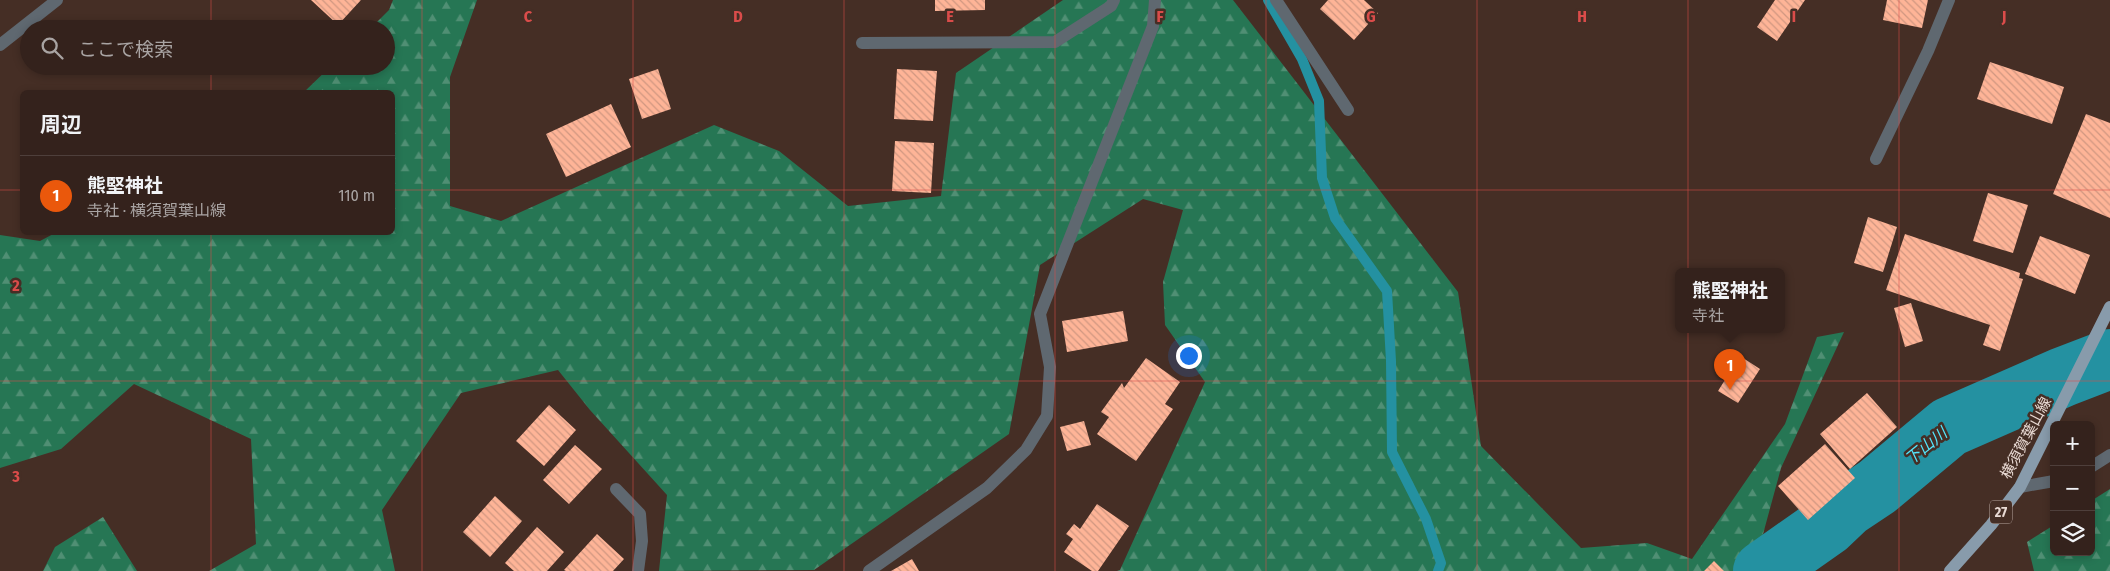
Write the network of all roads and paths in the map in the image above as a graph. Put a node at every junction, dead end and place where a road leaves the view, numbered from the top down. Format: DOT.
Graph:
graph roads {
  1 [pos="56,0"];
  2 [pos="1114,0"];
  3 [pos="1155,0"];
  4 [pos="1276,0"];
  5 [pos="1949,0"];
  6 [pos="31,20"];
  7 [pos="20,29"];
  8 [pos="862,43"];
  9 [pos="0,45"];
  10 [pos="1348,110"];
  11 [pos="1876,159"];
  12 [pos="2110,307"];
  13 [pos="2110,455"];
  14 [pos="2093,466"];
  15 [pos="2050,482"];
  16 [pos="2020,487"];
  17 [pos="616,489"];
  18 [pos="638,571"];
  19 [pos="869,571"];
  20 [pos="1950,571"];
  1 -- 6 [label="street"];
  2 -- 8 [label="street"];
  3 -- 19 [label="street"];
  4 -- 10 [label="street"];
  5 -- 11 [label="street"];
  7 -- 9 [label="street"];
  12 -- 16 [label="main road, 横須賀葉山線 / 27"];
  13 -- 14 [label="street"];
  15 -- 16 [label="street"];
  16 -- 20 [label="main road, 横須賀葉山線 / 27"];
  17 -- 18 [label="street"];
}
